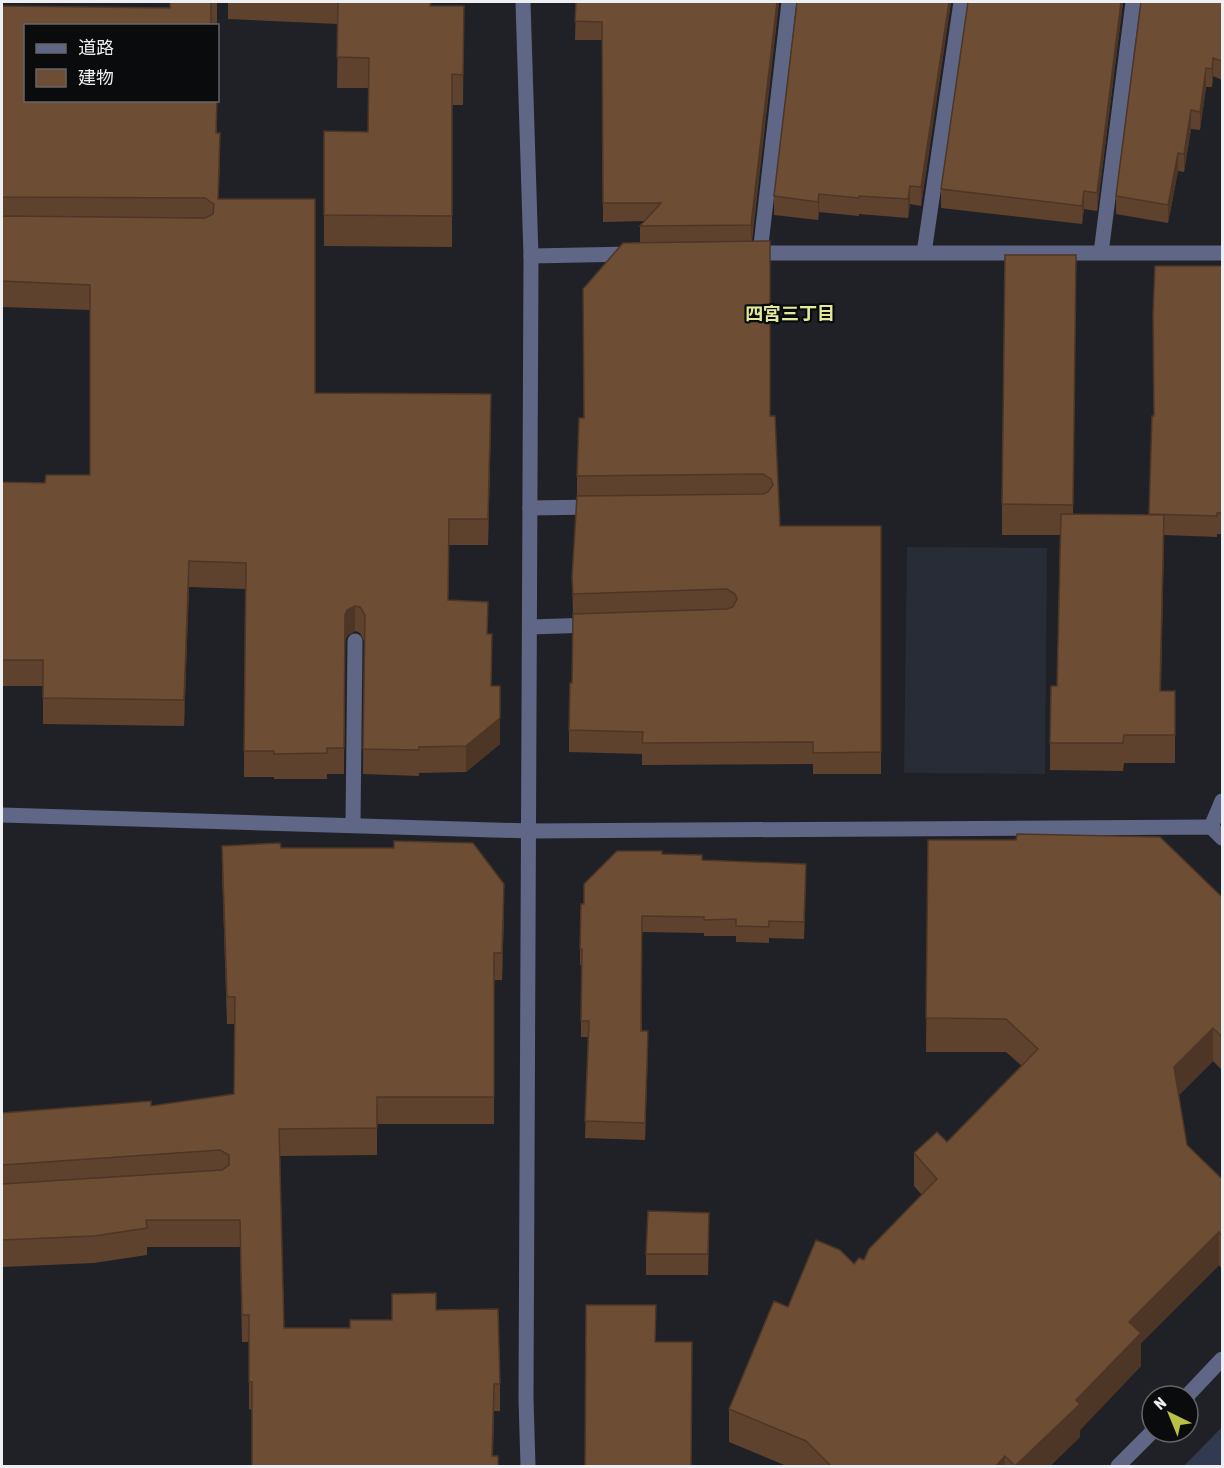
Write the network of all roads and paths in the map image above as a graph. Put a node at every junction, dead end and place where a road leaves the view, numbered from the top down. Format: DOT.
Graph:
graph roads {
  1 [pos="523,2"];
  2 [pos="789,2"];
  3 [pos="961,2"];
  4 [pos="1133,2"];
  5 [pos="760,252"];
  6 [pos="737,253"];
  7 [pos="924,253"];
  8 [pos="1101,253"];
  9 [pos="1222,253"];
  10 [pos="646,254"];
  11 [pos="531,256"];
  12 [pos="612,507"];
  13 [pos="530,508"];
  14 [pos="611,624"];
  15 [pos="530,627"];
  16 [pos="355,641"];
  17 [pos="1222,801"];
  18 [pos="2,815"];
  19 [pos="353,824"];
  20 [pos="1211,827"];
  21 [pos="529,831"];
  22 [pos="1222,838"];
  23 [pos="1222,1359"];
  24 [pos="1198,1384"];
  25 [pos="1140,1444"];
  26 [pos="528,1467"];
  27 [pos="1118,1467"];
  1 -- 11 [label="street"];
  2 -- 5 [label="street"];
  3 -- 7 [label="street"];
  4 -- 8 [label="street"];
  5 -- 6 [label="street"];
  5 -- 7 [label="street"];
  7 -- 8 [label="street"];
  8 -- 9 [label="street"];
  10 -- 11 [label="street"];
  11 -- 13 [label="street"];
  12 -- 13 [label="street"];
  13 -- 15 [label="street"];
  14 -- 15 [label="street"];
  15 -- 21 [label="street"];
  16 -- 19 [label="street"];
  17 -- 20 [label="street"];
  18 -- 19 [label="street"];
  19 -- 21 [label="street"];
  20 -- 21 [label="street"];
  20 -- 22 [label="street"];
  21 -- 26 [label="street"];
  23 -- 24 [label="street"];
  25 -- 27 [label="street"];
}
